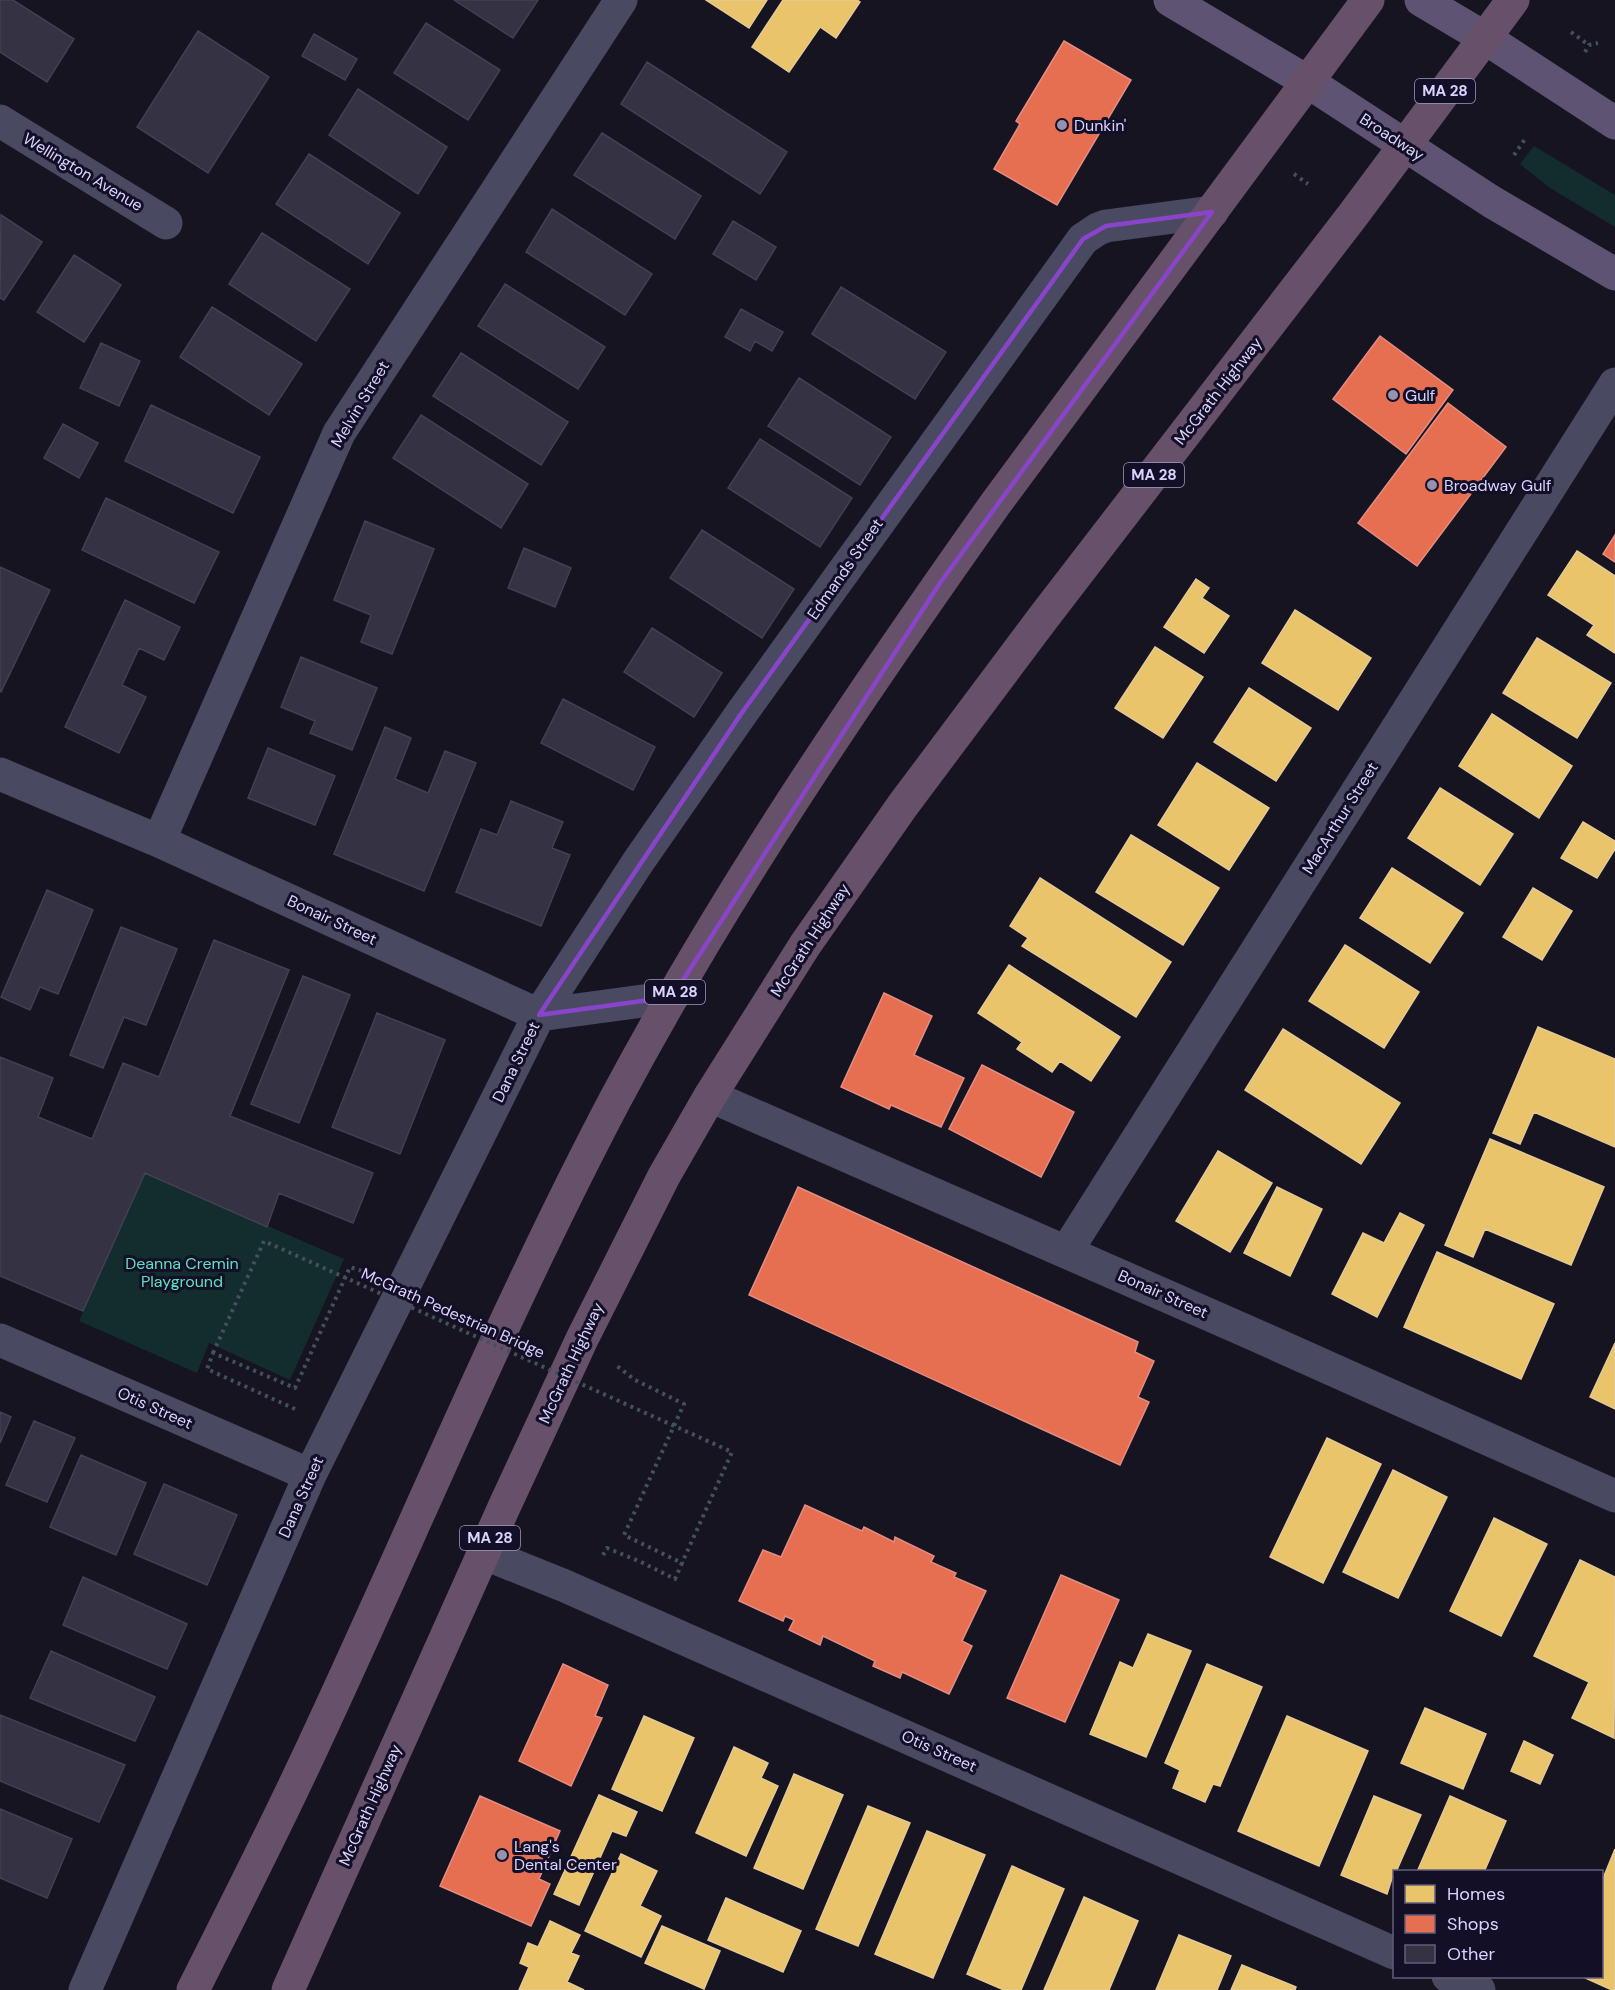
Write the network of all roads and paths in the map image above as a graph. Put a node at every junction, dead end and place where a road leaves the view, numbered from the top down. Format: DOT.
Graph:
graph roads {
  1 [pos="621,0"];
  2 [pos="1170,0"];
  3 [pos="1368,0"];
  4 [pos="1420,0"];
  5 [pos="1513,0"];
  6 [pos="1571,32"];
  7 [pos="1485,38"];
  8 [pos="1598,43"];
  9 [pos="1308,82"];
  10 [pos="0,121"];
  11 [pos="1615,123"];
  12 [pos="1525,139"];
  13 [pos="1405,145"];
  14 [pos="1514,155"];
  15 [pos="1294,174"];
  16 [pos="1308,184"];
  17 [pos="1212,212"];
  18 [pos="166,223"];
  19 [pos="1615,274"];
  20 [pos="1615,384"];
  21 [pos="0,774"];
  22 [pos="159,841"];
  23 [pos="672,998"];
  24 [pos="539,1015"];
  25 [pos="710,1096"];
  26 [pos="1066,1252"];
  27 [pos="363,1272"];
  28 [pos="0,1340"];
  29 [pos="213,1353"];
  30 [pos="643,1383"];
  31 [pos="296,1409"];
  32 [pos="310,1475"];
  33 [pos="1615,1496"];
  34 [pos="483,1553"];
  35 [pos="603,1556"];
  36 [pos="682,1563"];
  37 [pos="1393,1952"];
  38 [pos="1450,1978"];
  39 [pos="85,1990"];
  40 [pos="193,1990"];
  41 [pos="288,1990"];
  42 [pos="1479,1990"];
  1 -- 22 [label="street, Melvin Street"];
  2 -- 9 [label="main road, Broadway"];
  3 -- 9 [label="highway, MA 28"];
  4 -- 7 [label="main road"];
  5 -- 7 [label="highway, McGrath Highway / MA 28"];
  6 -- 8 [label="path"];
  7 -- 11 [label="main road"];
  7 -- 13 [label="highway, McGrath Highway / MA 28"];
  9 -- 13 [label="main road, Broadway"];
  9 -- 17 [label="highway, MA 28"];
  10 -- 18 [label="street, Wellington Avenue"];
  12 -- 14 [label="path"];
  13 -- 19 [label="main road, Broadway"];
  13 -- 25 [label="highway, McGrath Highway / MA 28"];
  15 -- 16 [label="path"];
  17 -- 23 [label="highway, MA 28"];
  17 -- 24 [label="street, Edmands Street"];
  20 -- 26 [label="street, MacArthur Street"];
  21 -- 22 [label="street, Bonair Street"];
  22 -- 24 [label="street, Bonair Street"];
  23 -- 24 [label="street"];
  23 -- 40 [label="highway, MA 28"];
  24 -- 32 [label="street, Dana Street"];
  25 -- 26 [label="street, Bonair Street"];
  25 -- 34 [label="highway, McGrath Highway / MA 28"];
  26 -- 33 [label="street, Bonair Street"];
  27 -- 29 [label="path"];
  28 -- 32 [label="street, Otis Street"];
  29 -- 31 [label="path"];
  29 -- 36 [label="path, McGrath Pedestrian Bridge, bridge"];
  30 -- 36 [label="path"];
  32 -- 39 [label="street, Dana Street"];
  34 -- 37 [label="street, Otis Street"];
  34 -- 41 [label="highway, McGrath Highway / MA 28"];
  35 -- 36 [label="path"];
  38 -- 42 [label="street"];
}
